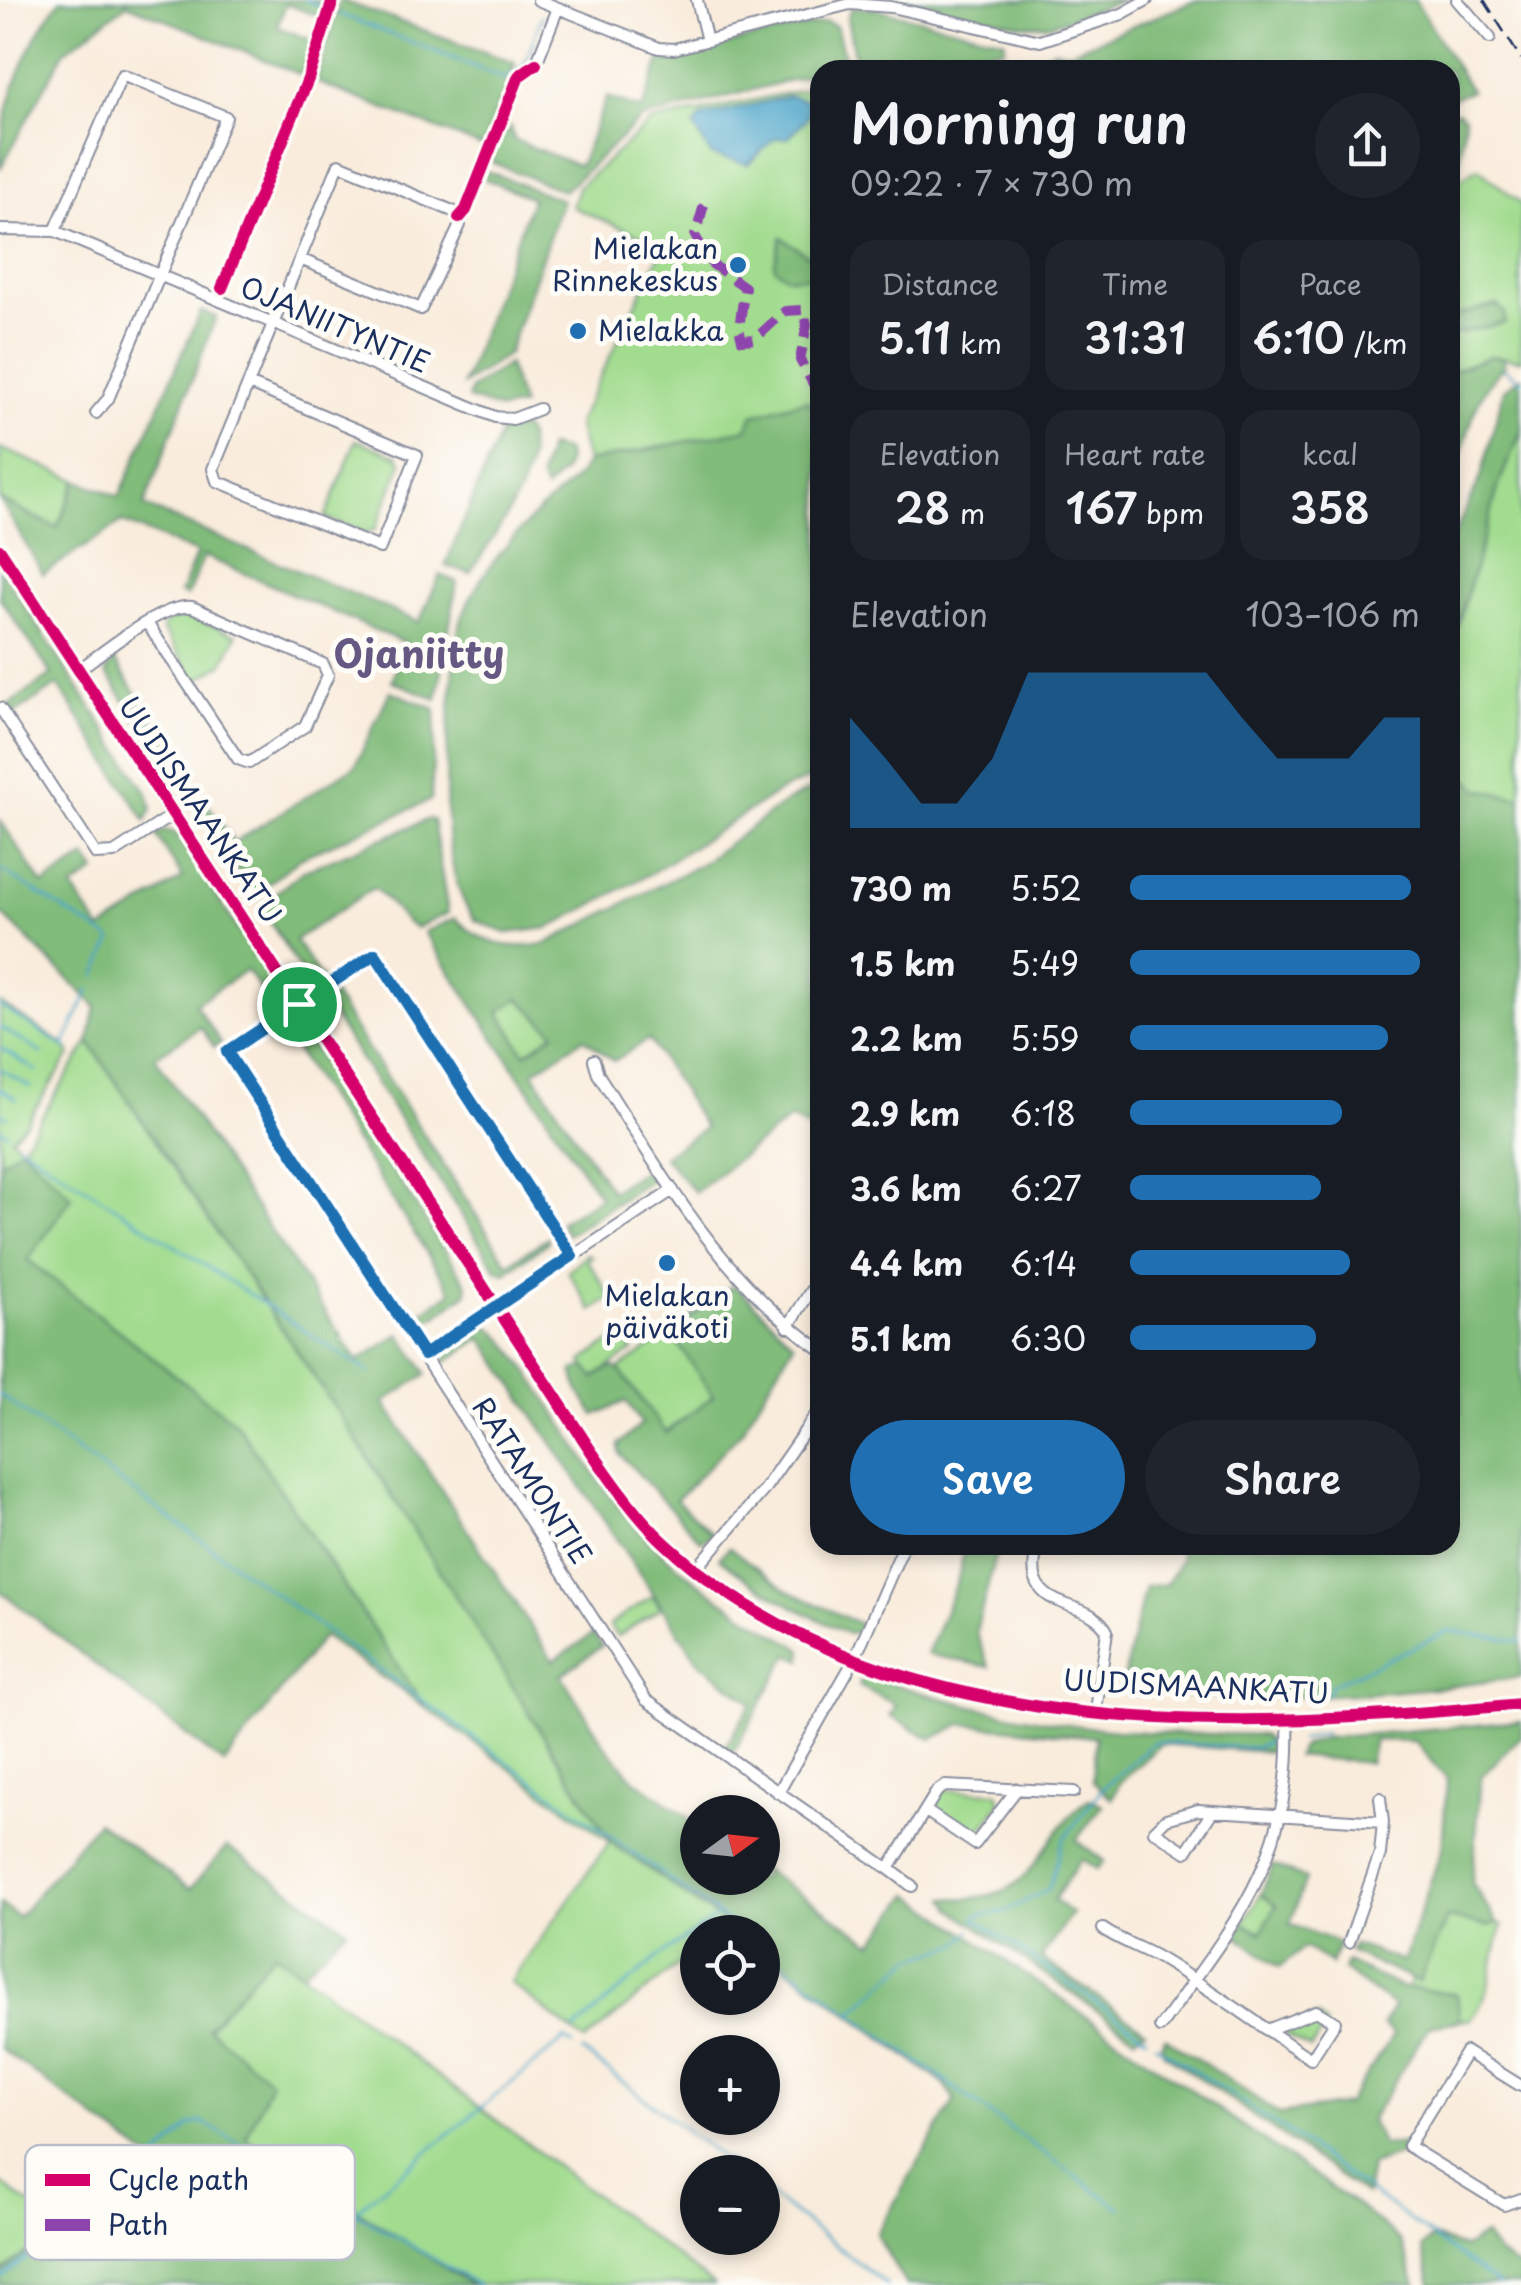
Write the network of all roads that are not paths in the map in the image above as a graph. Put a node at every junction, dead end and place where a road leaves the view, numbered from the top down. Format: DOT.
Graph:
graph roads {
  1 [pos="538,0"];
  2 [pos="697,0"];
  3 [pos="1147,0"];
  4 [pos="1457,0"];
  5 [pos="842,3"];
  6 [pos="558,8"];
  7 [pos="1490,38"];
  8 [pos="708,40"];
  9 [pos="536,64"];
  10 [pos="0,230"];
  11 [pos="55,232"];
  12 [pos="300,259"];
  13 [pos="158,276"];
  14 [pos="273,323"];
  15 [pos="249,384"];
  16 [pos="539,409"];
  17 [pos="96,413"];
  18 [pos="0,550"];
  19 [pos="148,623"];
  20 [pos="77,670"];
  21 [pos="0,708"];
  22 [pos="174,814"];
  23 [pos="299,1004"];
  24 [pos="594,1060"];
  25 [pos="673,1190"];
  26 [pos="572,1256"];
  27 [pos="810,1292"];
  28 [pos="496,1306"];
  29 [pos="788,1327"];
  30 [pos="810,1342"];
  31 [pos="424,1355"];
  32 [pos="810,1423"];
  33 [pos="900,1555"];
  34 [pos="1036,1555"];
  35 [pos="696,1569"];
  36 [pos="854,1660"];
  37 [pos="1521,1704"];
  38 [pos="1096,1711"];
  39 [pos="1288,1720"];
  40 [pos="1017,1789"];
  41 [pos="1074,1792"];
  42 [pos="778,1793"];
  43 [pos="1380,1798"];
  44 [pos="926,1811"];
  45 [pos="1212,1812"];
  46 [pos="1283,1815"];
  47 [pos="1383,1822"];
  48 [pos="889,1870"];
  49 [pos="912,1886"];
  50 [pos="1102,1929"];
  51 [pos="1349,1942"];
  52 [pos="1194,1980"];
  53 [pos="1160,2026"];
  54 [pos="1267,2030"];
  55 [pos="1521,2086"];
  56 [pos="1518,2202"];
  1 -- 6 [label="street"];
  2 -- 8 [label="street"];
  3 -- 5 [label="street"];
  4 -- 7 [label="street"];
  5 -- 8 [label="street"];
  6 -- 8 [label="street"];
  6 -- 9 [label="street"];
  10 -- 11 [label="street, OJANIITYNTIE"];
  11 -- 13 [label="street, OJANIITYNTIE"];
  11 -- 13 [label="street"];
  12 -- 12 [label="street"];
  12 -- 14 [label="street"];
  13 -- 14 [label="street, OJANIITYNTIE"];
  13 -- 17 [label="street"];
  14 -- 15 [label="street"];
  14 -- 16 [label="street, OJANIITYNTIE"];
  15 -- 15 [label="street"];
  18 -- 20 [label="street, UUDISMAANKATU"];
  19 -- 19 [label="street"];
  19 -- 20 [label="street"];
  20 -- 22 [label="street, UUDISMAANKATU"];
  21 -- 22 [label="street"];
  22 -- 23 [label="street, UUDISMAANKATU"];
  23 -- 26 [label="street"];
  23 -- 28 [label="street, UUDISMAANKATU"];
  23 -- 31 [label="street, RATAMONTIE"];
  24 -- 25 [label="street"];
  25 -- 26 [label="street"];
  25 -- 29 [label="street"];
  26 -- 28 [label="street"];
  27 -- 29 [label="street"];
  28 -- 31 [label="street"];
  28 -- 35 [label="street, UUDISMAANKATU"];
  29 -- 30 [label="street"];
  31 -- 42 [label="street, RATAMONTIE"];
  32 -- 35 [label="street"];
  33 -- 36 [label="street"];
  34 -- 38 [label="street"];
  35 -- 36 [label="street, UUDISMAANKATU"];
  36 -- 38 [label="street, UUDISMAANKATU"];
  36 -- 42 [label="street"];
  37 -- 39 [label="street, UUDISMAANKATU"];
  38 -- 39 [label="street, UUDISMAANKATU"];
  39 -- 46 [label="street"];
  40 -- 41 [label="street"];
  40 -- 44 [label="street"];
  40 -- 44 [label="street"];
  42 -- 48 [label="street, RATAMONTIE"];
  43 -- 47 [label="street"];
  44 -- 48 [label="street"];
  45 -- 45 [label="street"];
  45 -- 46 [label="street"];
  46 -- 47 [label="street"];
  46 -- 52 [label="street"];
  47 -- 51 [label="street"];
  48 -- 49 [label="street, RATAMONTIE"];
  50 -- 52 [label="street"];
  52 -- 53 [label="street"];
  52 -- 54 [label="street"];
  54 -- 54 [label="street"];
  55 -- 56 [label="street"];
}
